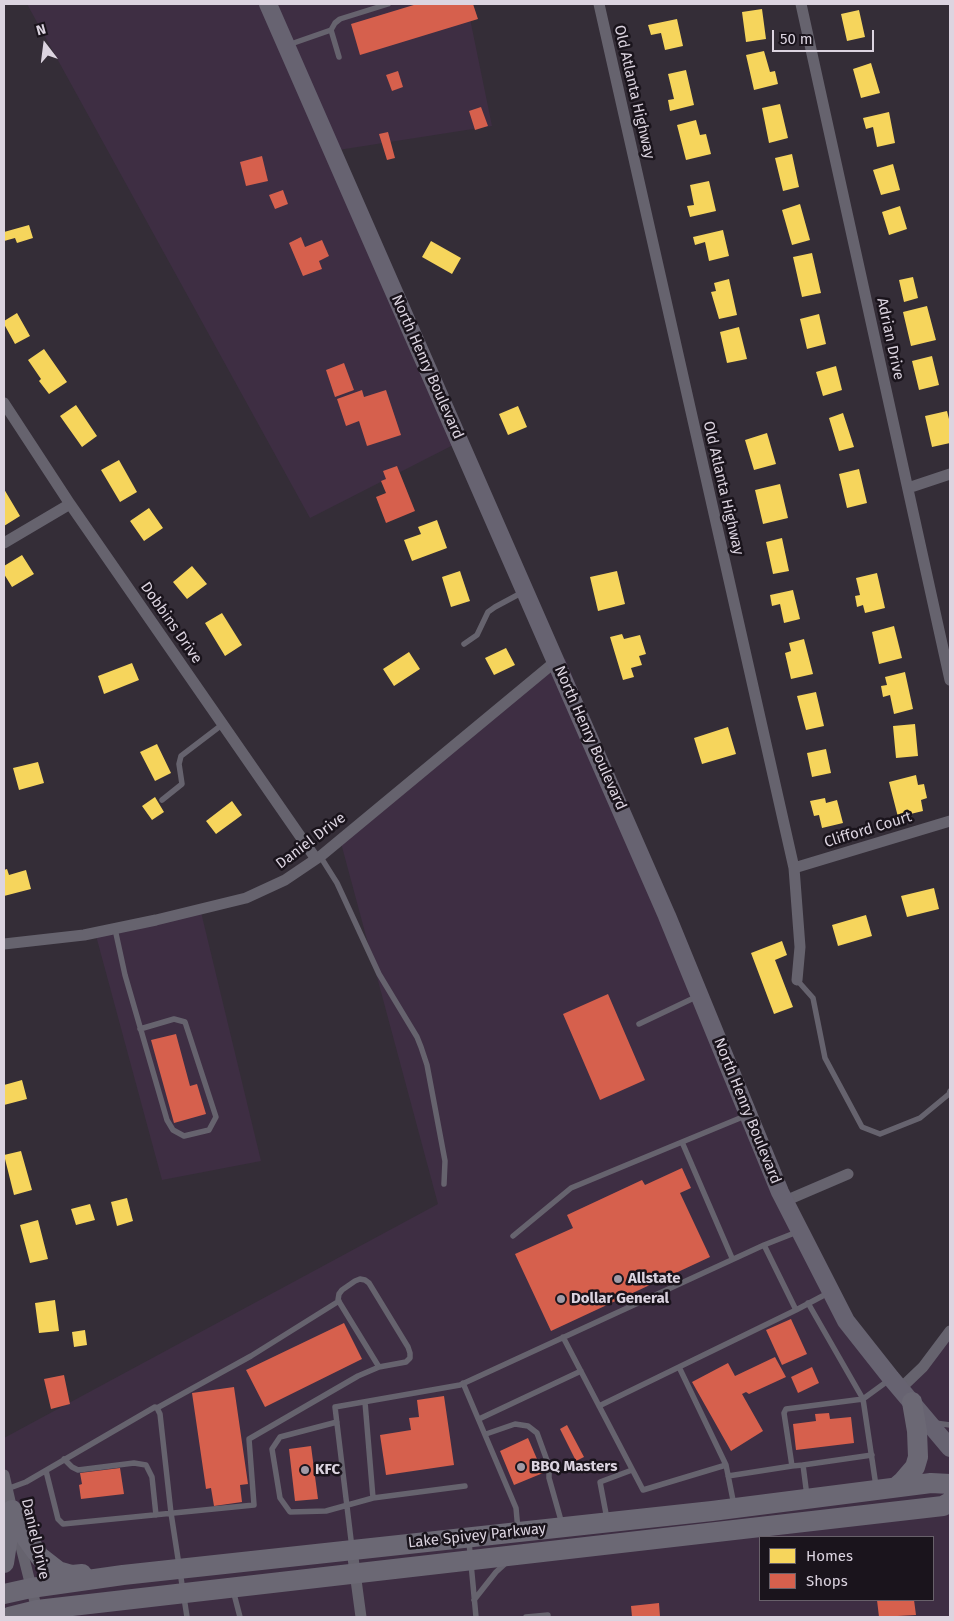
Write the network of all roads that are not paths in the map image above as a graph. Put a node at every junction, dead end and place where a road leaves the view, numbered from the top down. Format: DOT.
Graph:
graph roads {
  1 [pos="268,4"];
  2 [pos="388,4"];
  3 [pos="599,4"];
  4 [pos="801,4"];
  5 [pos="332,30"];
  6 [pos="286,46"];
  7 [pos="339,57"];
  8 [pos="4,403"];
  9 [pos="950,474"];
  10 [pos="908,488"];
  11 [pos="70,504"];
  12 [pos="4,542"];
  13 [pos="525,591"];
  14 [pos="464,644"];
  15 [pos="556,660"];
  16 [pos="950,680"];
  17 [pos="223,724"];
  18 [pos="162,800"];
  19 [pos="950,821"];
  20 [pos="318,858"];
  21 [pos="794,868"];
  22 [pos="115,929"];
  23 [pos="4,944"];
  24 [pos="797,980"];
  25 [pos="700,995"];
  26 [pos="639,1024"];
  27 [pos="140,1029"];
  28 [pos="950,1092"];
  29 [pos="748,1114"];
  30 [pos="682,1142"];
  31 [pos="848,1174"];
  32 [pos="444,1184"];
  33 [pos="785,1202"];
  34 [pos="800,1231"];
  35 [pos="513,1236"];
  36 [pos="764,1245"];
  37 [pos="732,1258"];
  38 [pos="831,1291"];
  39 [pos="339,1301"];
  40 [pos="808,1303"];
  41 [pos="796,1310"];
  42 [pos="950,1331"];
  43 [pos="563,1337"];
  44 [pos="379,1367"];
  45 [pos="680,1367"];
  46 [pos="581,1371"];
  47 [pos="463,1384"];
  48 [pos="901,1390"];
  49 [pos="863,1399"];
  50 [pos="365,1402"];
  51 [pos="599,1406"];
  52 [pos="157,1408"];
  53 [pos="479,1419"];
  54 [pos="337,1422"];
  55 [pos="928,1422"];
  56 [pos="950,1426"];
  57 [pos="486,1434"];
  58 [pos="950,1448"];
  59 [pos="872,1455"];
  60 [pos="64,1459"];
  61 [pos="726,1465"];
  62 [pos="803,1465"];
  63 [pos="792,1466"];
  64 [pos="46,1470"];
  65 [pos="632,1470"];
  66 [pos="4,1475"];
  67 [pos="728,1476"];
  68 [pos="950,1484"];
  69 [pos="465,1486"];
  70 [pos="886,1488"];
  71 [pos="7,1489"];
  72 [pos="373,1498"];
  73 [pos="807,1499"];
  74 [pos="950,1502"];
  75 [pos="347,1506"];
  76 [pos="12,1510"];
  77 [pos="172,1514"];
  78 [pos="156,1515"];
  79 [pos="748,1515"];
  80 [pos="608,1522"];
  81 [pos="563,1527"];
  82 [pos="518,1532"];
  83 [pos="469,1537"];
  84 [pos="352,1550"];
  85 [pos="515,1556"];
  86 [pos="471,1561"];
  87 [pos="4,1563"];
  88 [pos="181,1569"];
  89 [pos="149,1572"];
  90 [pos="355,1574"];
  91 [pos="31,1588"];
  92 [pos="232,1588"];
  93 [pos="4,1594"];
  94 [pos="184,1594"];
  95 [pos="474,1600"];
  96 [pos="39,1614"];
  97 [pos="548,1615"];
  98 [pos="9,1617"];
  99 [pos="187,1617"];
  100 [pos="240,1617"];
  101 [pos="361,1617"];
  102 [pos="476,1617"];
  103 [pos="526,1617"];
  1 -- 6 [label="main road, North Henry Boulevard"];
  2 -- 5 [label="lane"];
  3 -- 21 [label="street, Old Atlanta Highway"];
  4 -- 10 [label="street, Adrian Drive"];
  5 -- 6 [label="lane"];
  5 -- 7 [label="lane"];
  6 -- 13 [label="main road, North Henry Boulevard"];
  8 -- 11 [label="street, Dobbins Drive"];
  9 -- 10 [label="street"];
  10 -- 16 [label="street, Adrian Drive"];
  11 -- 12 [label="street"];
  11 -- 17 [label="street, Dobbins Drive"];
  13 -- 14 [label="lane"];
  13 -- 15 [label="main road, North Henry Boulevard"];
  15 -- 20 [label="street, Daniel Drive"];
  15 -- 25 [label="main road, North Henry Boulevard"];
  17 -- 18 [label="lane"];
  17 -- 20 [label="street, Dobbins Drive"];
  19 -- 21 [label="street, Clifford Court"];
  20 -- 22 [label="street, Daniel Drive"];
  20 -- 32 [label="lane"];
  21 -- 24 [label="street, Old Atlanta Highway"];
  22 -- 23 [label="street, Daniel Drive"];
  22 -- 27 [label="lane"];
  24 -- 28 [label="lane"];
  25 -- 26 [label="lane"];
  25 -- 29 [label="main road, North Henry Boulevard"];
  27 -- 27 [label="lane"];
  29 -- 30 [label="lane"];
  29 -- 33 [label="main road, North Henry Boulevard"];
  30 -- 35 [label="lane"];
  30 -- 37 [label="lane"];
  31 -- 33 [label="street"];
  33 -- 34 [label="main road, North Henry Boulevard"];
  34 -- 36 [label="lane"];
  34 -- 38 [label="main road, North Henry Boulevard"];
  36 -- 37 [label="lane"];
  36 -- 41 [label="lane"];
  37 -- 43 [label="lane"];
  38 -- 40 [label="lane"];
  38 -- 48 [label="main road, North Henry Boulevard"];
  39 -- 44 [label="lane"];
  39 -- 44 [label="lane"];
  39 -- 52 [label="lane"];
  40 -- 41 [label="lane"];
  40 -- 49 [label="lane"];
  41 -- 45 [label="lane"];
  42 -- 48 [label="street"];
  43 -- 46 [label="lane"];
  43 -- 47 [label="lane"];
  44 -- 77 [label="lane"];
  45 -- 51 [label="lane"];
  45 -- 61 [label="lane"];
  46 -- 51 [label="lane"];
  46 -- 53 [label="lane"];
  47 -- 50 [label="lane"];
  47 -- 53 [label="lane"];
  48 -- 49 [label="lane"];
  48 -- 55 [label="main road, North Henry Boulevard"];
  48 -- 70 [label="highway"];
  49 -- 59 [label="lane"];
  49 -- 63 [label="lane"];
  50 -- 54 [label="lane"];
  50 -- 72 [label="lane"];
  51 -- 65 [label="lane"];
  52 -- 60 [label="lane"];
  52 -- 77 [label="lane"];
  53 -- 57 [label="lane"];
  54 -- 75 [label="lane"];
  54 -- 75 [label="lane"];
  55 -- 56 [label="lane"];
  55 -- 58 [label="main road, North Henry Boulevard"];
  57 -- 81 [label="lane"];
  57 -- 82 [label="lane"];
  59 -- 62 [label="lane"];
  59 -- 70 [label="lane"];
  60 -- 64 [label="lane"];
  60 -- 78 [label="lane"];
  61 -- 65 [label="lane"];
  61 -- 67 [label="lane"];
  62 -- 63 [label="lane"];
  62 -- 73 [label="lane"];
  63 -- 67 [label="lane"];
  64 -- 71 [label="lane"];
  64 -- 78 [label="lane"];
  65 -- 80 [label="lane"];
  66 -- 71 [label="street, Daniel Drive"];
  67 -- 79 [label="lane"];
  68 -- 70 [label="highway, Lake Spivey Parkway"];
  69 -- 72 [label="lane"];
  70 -- 73 [label="highway, Lake Spivey Parkway"];
  71 -- 76 [label="street, Daniel Drive"];
  72 -- 75 [label="lane"];
  73 -- 79 [label="highway, Lake Spivey Parkway"];
  74 -- 79 [label="highway, Lake Spivey Parkway"];
  75 -- 84 [label="lane"];
  76 -- 87 [label="highway"];
  76 -- 89 [label="highway"];
  76 -- 91 [label="street, Daniel Drive"];
  77 -- 78 [label="lane"];
  77 -- 88 [label="lane"];
  79 -- 80 [label="highway, Lake Spivey Parkway"];
  79 -- 85 [label="highway, Lake Spivey Parkway"];
  80 -- 81 [label="highway, Lake Spivey Parkway"];
  81 -- 82 [label="highway, Lake Spivey Parkway"];
  82 -- 83 [label="highway, Lake Spivey Parkway"];
  83 -- 84 [label="highway, Lake Spivey Parkway"];
  83 -- 86 [label="lane"];
  84 -- 88 [label="highway, Lake Spivey Parkway"];
  84 -- 90 [label="street"];
  85 -- 86 [label="highway, Lake Spivey Parkway"];
  85 -- 95 [label="lane"];
  86 -- 90 [label="highway, Lake Spivey Parkway"];
  86 -- 95 [label="lane"];
  88 -- 89 [label="highway, Lake Spivey Parkway"];
  88 -- 94 [label="lane"];
  89 -- 91 [label="highway, Lake Spivey Parkway"];
  90 -- 92 [label="highway, Lake Spivey Parkway"];
  90 -- 101 [label="street"];
  91 -- 93 [label="highway, Lake Spivey Parkway"];
  91 -- 96 [label="street, Daniel Drive"];
  92 -- 94 [label="highway, Lake Spivey Parkway"];
  92 -- 100 [label="lane"];
  94 -- 96 [label="highway, Lake Spivey Parkway"];
  94 -- 99 [label="lane"];
  95 -- 102 [label="lane"];
  96 -- 98 [label="highway, Lake Spivey Parkway"];
  97 -- 103 [label="lane"];
}
